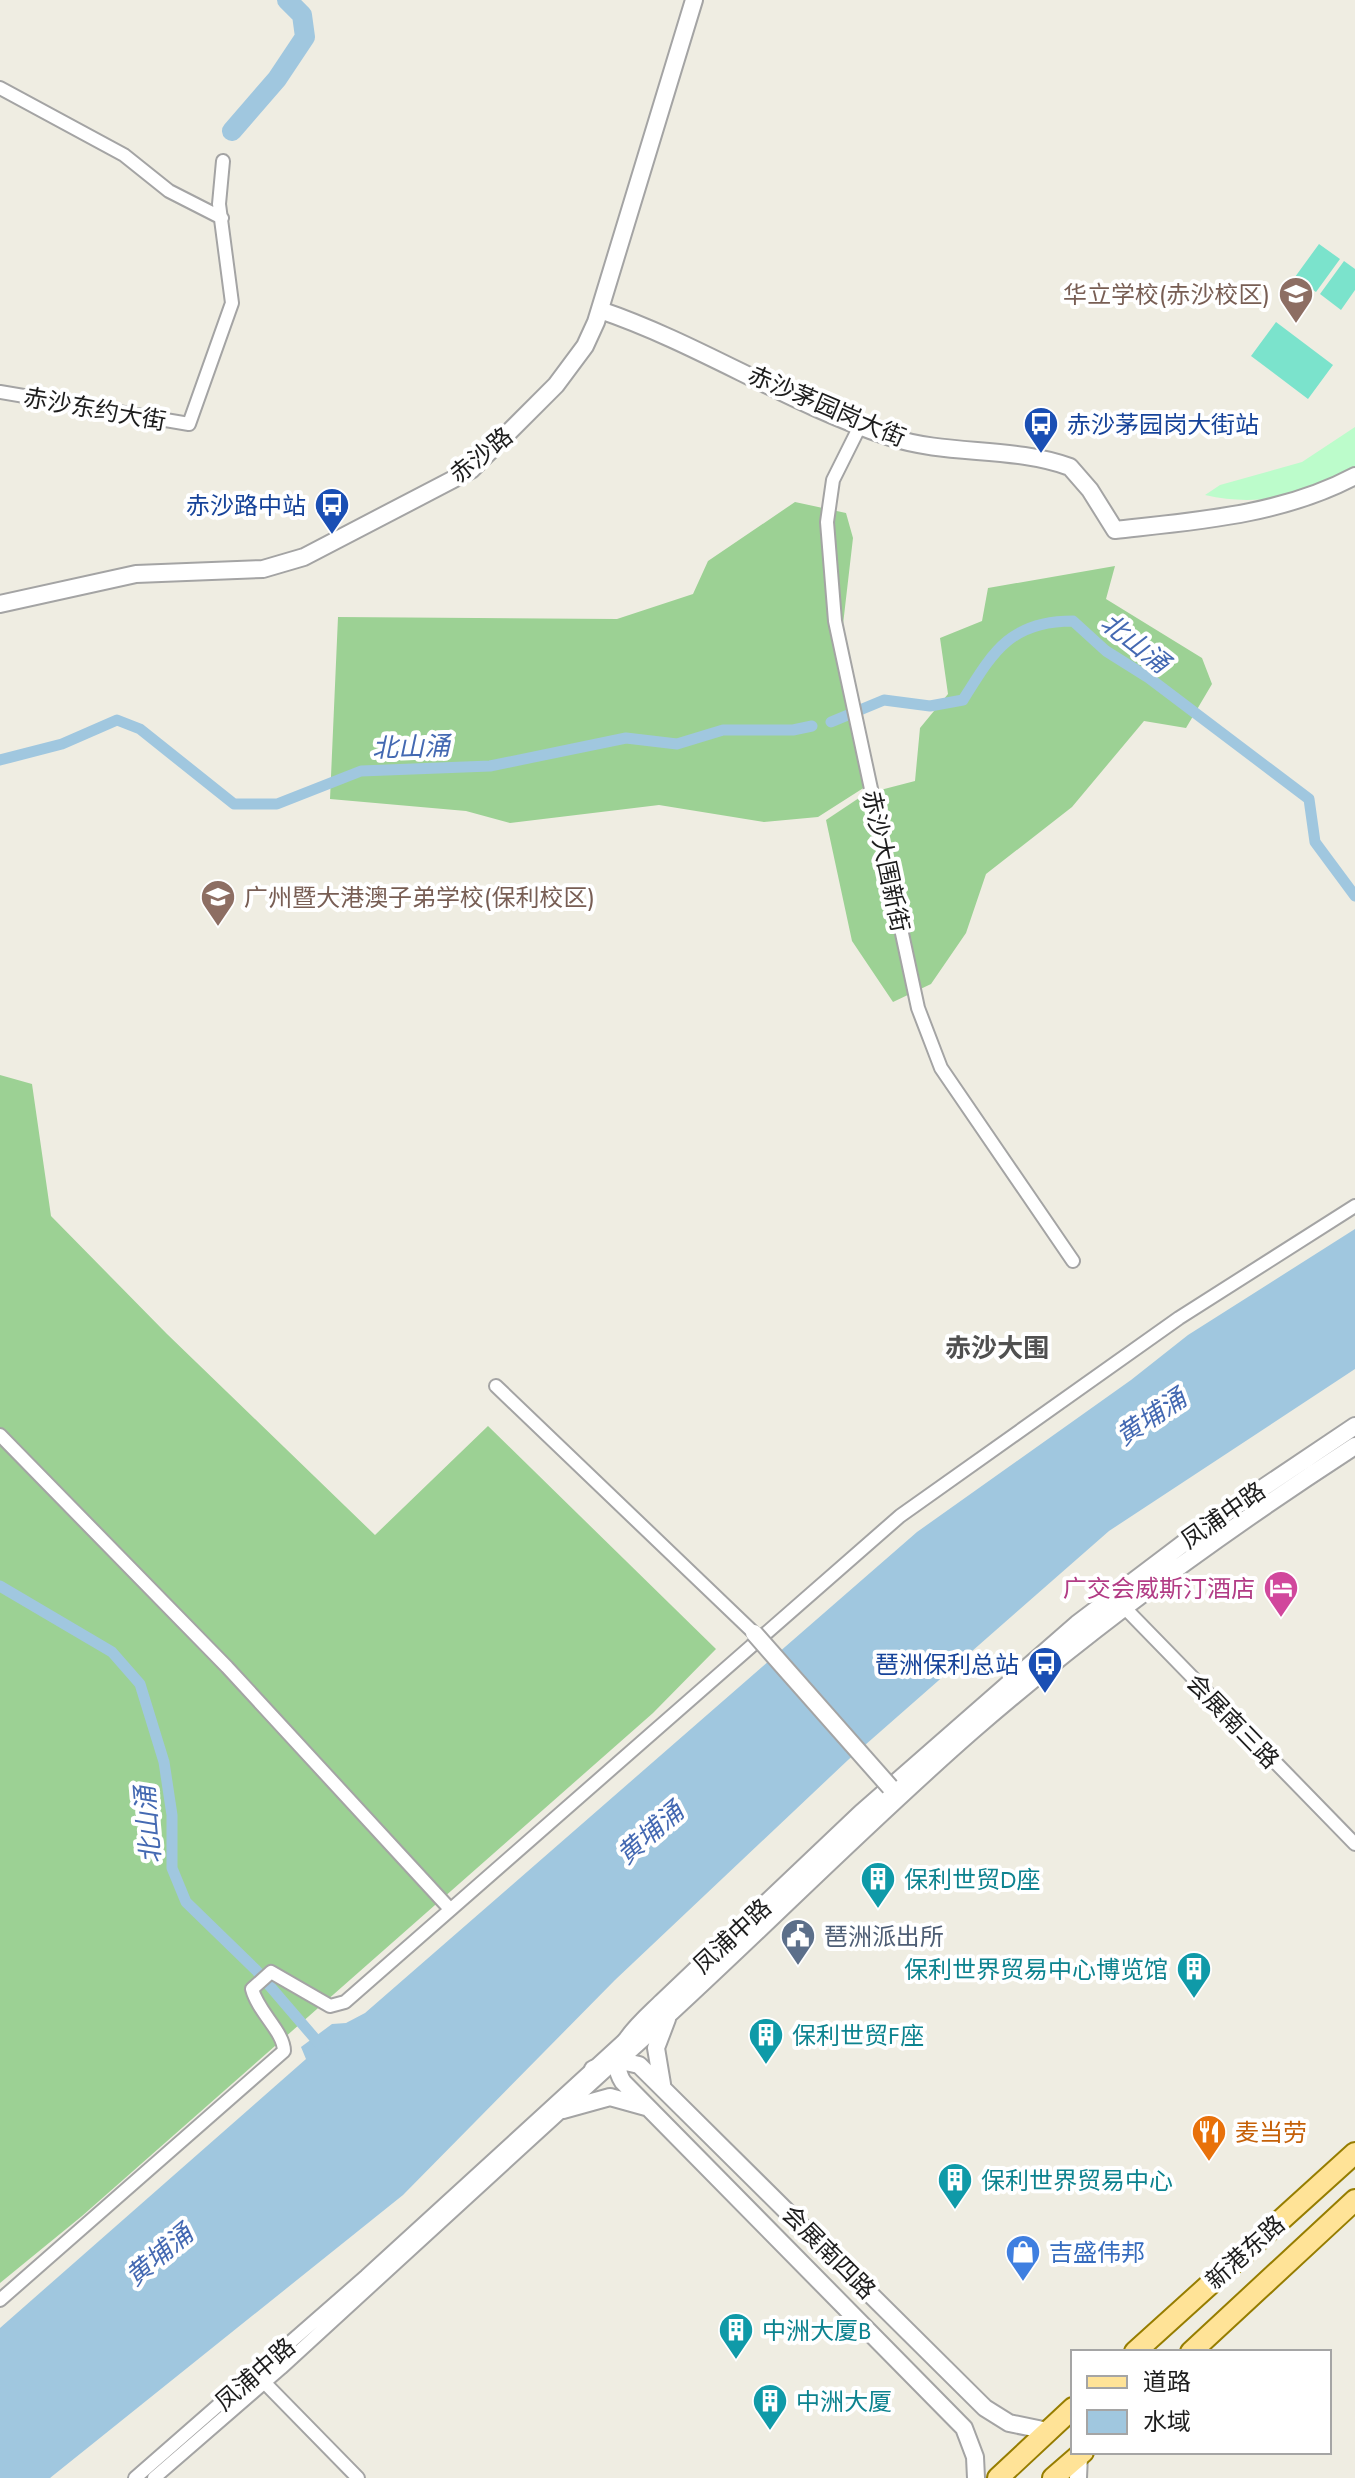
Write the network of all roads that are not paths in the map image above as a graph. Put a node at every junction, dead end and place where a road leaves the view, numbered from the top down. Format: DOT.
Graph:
graph roads {
  1 [pos="694,0"];
  2 [pos="0,88"];
  3 [pos="223,161"];
  4 [pos="222,218"];
  5 [pos="600,310"];
  6 [pos="0,392"];
  7 [pos="860,426"];
  8 [pos="1355,476"];
  9 [pos="0,604"];
  10 [pos="1355,1206"];
  11 [pos="1073,1261"];
  12 [pos="496,1386"];
  13 [pos="1355,1426"];
  14 [pos="0,1435"];
  15 [pos="1355,1446"];
  16 [pos="1118,1602"];
  17 [pos="754,1633"];
  18 [pos="890,1787"];
  19 [pos="1355,1844"];
  20 [pos="450,1909"];
  21 [pos="671,2010"];
  22 [pos="628,2036"];
  23 [pos="617,2060"];
  24 [pos="593,2069"];
  25 [pos="664,2090"];
  26 [pos="647,2107"];
  27 [pos="563,2110"];
  28 [pos="1355,2153"];
  29 [pos="1355,2200"];
  30 [pos="0,2300"];
  31 [pos="1137,2350"];
  32 [pos="1193,2350"];
  33 [pos="260,2378"];
  34 [pos="985,2408"];
  35 [pos="1071,2410"];
  36 [pos="964,2428"];
  37 [pos="1048,2431"];
  38 [pos="1081,2454"];
  39 [pos="135,2478"];
  40 [pos="154,2478"];
  41 [pos="358,2478"];
  42 [pos="976,2478"];
  43 [pos="998,2478"];
  44 [pos="1053,2478"];
  45 [pos="1078,2478"];
  1 -- 5 [label="street, 赤沙路"];
  2 -- 4 [label="street"];
  3 -- 4 [label="street"];
  4 -- 6 [label="street, 赤沙东约大街"];
  5 -- 7 [label="street, 赤沙茅园岗大街"];
  5 -- 9 [label="street, 赤沙路"];
  7 -- 8 [label="street, 赤沙茅园岗大街"];
  7 -- 11 [label="street, 赤沙大围新街"];
  10 -- 20 [label="street"];
  12 -- 17 [label="street"];
  13 -- 16 [label="street, 凤浦中路"];
  14 -- 20 [label="street"];
  15 -- 16 [label="street, 凤浦中路"];
  16 -- 18 [label="street, 凤浦中路"];
  16 -- 19 [label="street, 会展南三路"];
  16 -- 21 [label="street, 凤浦中路"];
  17 -- 18 [label="street, bridge"];
  18 -- 22 [label="street, 凤浦中路"];
  20 -- 30 [label="street"];
  21 -- 23 [label="street, 凤浦中路"];
  21 -- 25 [label="street"];
  22 -- 23 [label="street"];
  22 -- 24 [label="street, 凤浦中路"];
  23 -- 24 [label="street"];
  23 -- 25 [label="street, 会展南四路"];
  23 -- 26 [label="street, 会展南四路"];
  23 -- 27 [label="street, 凤浦中路"];
  24 -- 33 [label="street, 凤浦中路"];
  25 -- 34 [label="street, 会展南四路"];
  26 -- 27 [label="street"];
  26 -- 36 [label="street, 会展南四路"];
  27 -- 33 [label="street, 凤浦中路"];
  28 -- 31 [label="main road, 新港东路"];
  29 -- 32 [label="main road, 新港东路"];
  33 -- 39 [label="street, 凤浦中路"];
  33 -- 40 [label="street, 凤浦中路"];
  33 -- 41 [label="street"];
  34 -- 36 [label="street"];
  34 -- 37 [label="street, 会展南四路"];
  35 -- 37 [label="main road"];
  36 -- 42 [label="street, 会展南四路"];
  37 -- 43 [label="main road"];
  38 -- 44 [label="main road"];
  38 -- 45 [label="street"];
}
